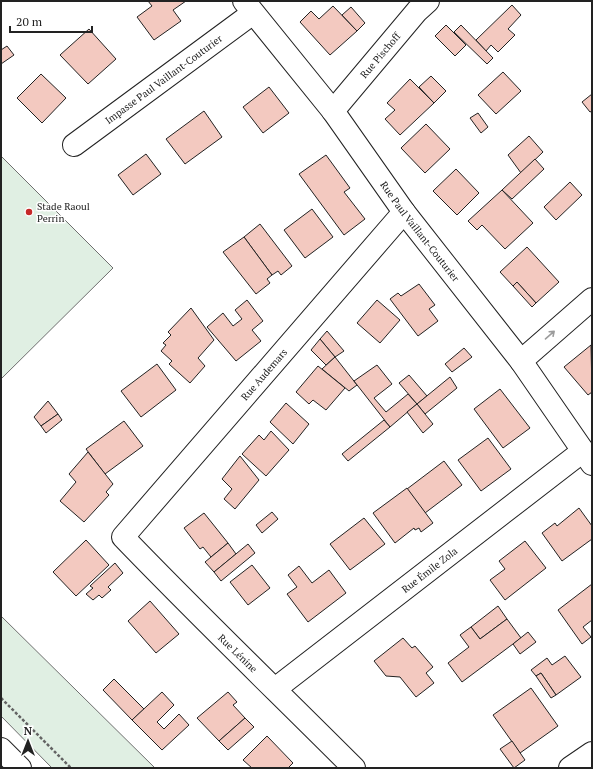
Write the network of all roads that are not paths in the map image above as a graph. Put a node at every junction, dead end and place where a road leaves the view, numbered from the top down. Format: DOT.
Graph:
graph roads {
  1 [pos="428,1"];
  2 [pos="248,7"];
  3 [pos="333,111"];
  4 [pos="74,145"];
  5 [pos="404,212"];
  6 [pos="592,299"];
  7 [pos="521,361"];
  8 [pos="587,457"];
  9 [pos="123,537"];
  10 [pos="276,689"];
  11 [pos="1,749"];
  12 [pos="592,753"];
  13 [pos="20,768"];
  14 [pos="354,768"];
  15 [pos="570,768"];
  1 -- 3 [label="street, Rue Pischoff"];
  2 -- 3 [label="street, Rue Paul Vaillant-Couturier"];
  2 -- 4 [label="street, Impasse Paul Vaillant-Couturier"];
  3 -- 5 [label="street, Rue Paul Vaillant-Couturier"];
  5 -- 7 [label="street, Rue Paul Vaillant-Couturier"];
  5 -- 9 [label="street, Rue Audemars"];
  7 -- 6 [label="street, one-way"];
  7 -- 8 [label="street, Rue Paul Vaillant-Couturier"];
  8 -- 10 [label="street, Rue Émile Zola"];
  9 -- 10 [label="street, Rue Lénine"];
  10 -- 14 [label="street, Rue Lénine"];
  11 -- 13 [label="street"];
  12 -- 15 [label="street"];
}
